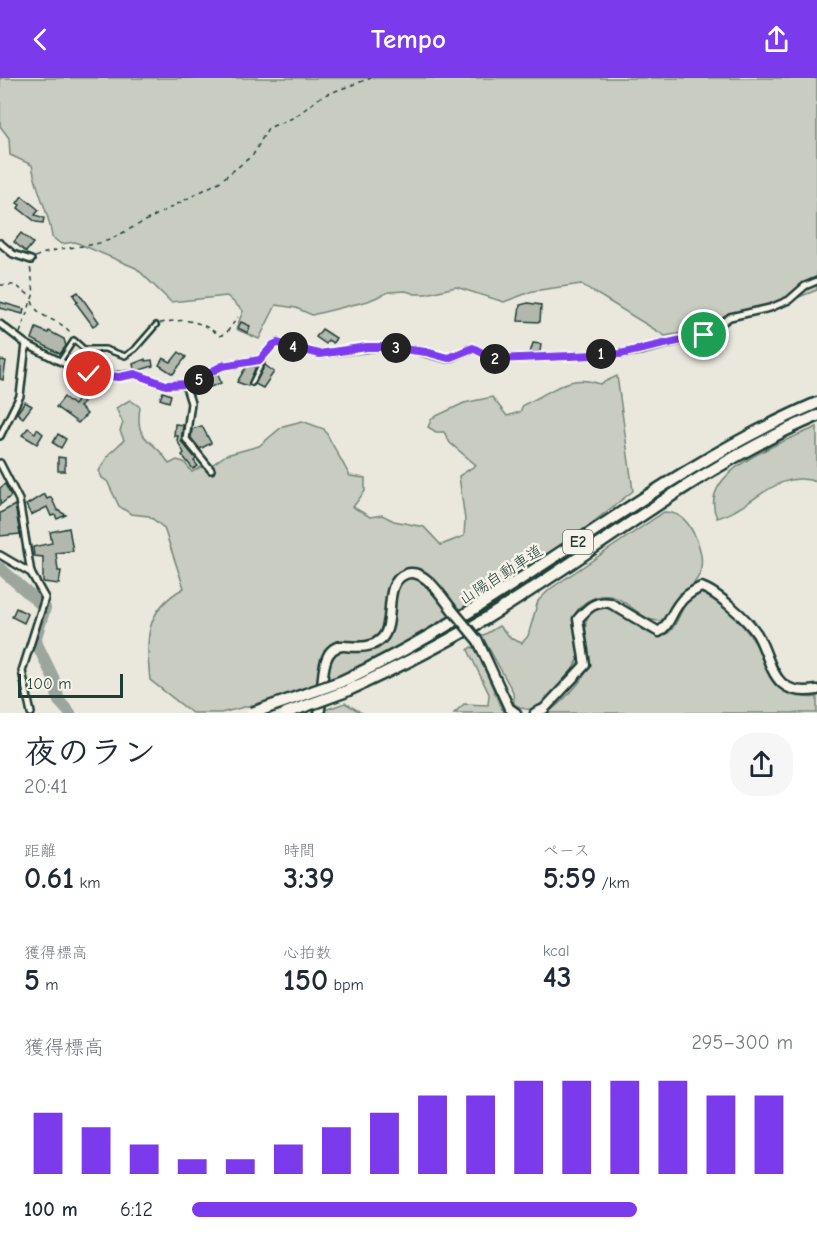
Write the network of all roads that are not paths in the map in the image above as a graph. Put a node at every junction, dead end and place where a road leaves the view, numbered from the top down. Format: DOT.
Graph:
graph roads {
  1 [pos="0,243"];
  2 [pos="31,260"];
  3 [pos="817,281"];
  4 [pos="0,324"];
  5 [pos="156,325"];
  6 [pos="26,344"];
  7 [pos="61,360"];
  8 [pos="260,360"];
  9 [pos="252,383"];
  10 [pos="185,384"];
  11 [pos="817,402"];
  12 [pos="817,416"];
  13 [pos="0,436"];
  14 [pos="0,463"];
  15 [pos="211,470"];
  16 [pos="0,555"];
  17 [pos="31,573"];
  18 [pos="342,687"];
  19 [pos="817,690"];
  20 [pos="31,713"];
  21 [pos="252,713"];
  22 [pos="286,713"];
  23 [pos="319,713"];
  24 [pos="516,713"];
  25 [pos="535,713"];
  1 -- 2 [label="street"];
  3 -- 8 [label="street"];
  4 -- 6 [label="street"];
  5 -- 7 [label="lane"];
  6 -- 7 [label="street"];
  6 -- 13 [label="street"];
  7 -- 10 [label="street"];
  8 -- 9 [label="lane"];
  8 -- 10 [label="street"];
  10 -- 15 [label="street"];
  11 -- 18 [label="highway, 山陽自動車道 / E2"];
  12 -- 18 [label="highway, 山陽自動車道 / E2"];
  14 -- 17 [label="street"];
  16 -- 17 [label="street"];
  17 -- 20 [label="street"];
  18 -- 21 [label="highway, 山陽自動車道 / E2, bridge"];
  18 -- 22 [label="highway, 山陽自動車道 / E2, bridge"];
  19 -- 25 [label="main road"];
  23 -- 24 [label="main road, bridge"];
}
